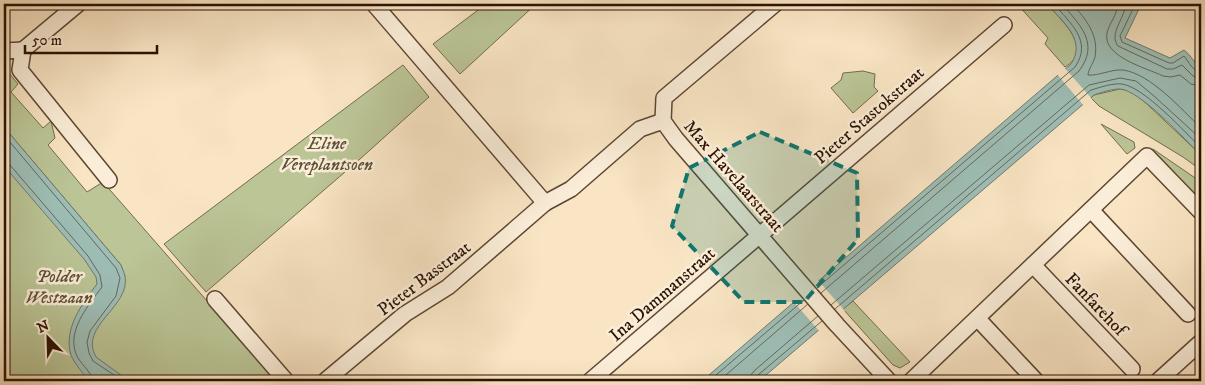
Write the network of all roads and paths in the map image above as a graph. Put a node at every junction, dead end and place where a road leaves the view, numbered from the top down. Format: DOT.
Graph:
graph roads {
  1 [pos="78,4"];
  2 [pos="374,4"];
  3 [pos="774,4"];
  4 [pos="1004,25"];
  5 [pos="4,50"];
  6 [pos="24,50"];
  7 [pos="663,121"];
  8 [pos="109,180"];
  9 [pos="545,203"];
  10 [pos="1090,210"];
  11 [pos="1201,212"];
  12 [pos="759,235"];
  13 [pos="1033,265"];
  14 [pos="215,299"];
  15 [pos="1188,314"];
  16 [pos="978,319"];
  17 [pos="1201,342"];
  18 [pos="1132,369"];
  19 [pos="286,381"];
  20 [pos="325,381"];
  21 [pos="590,381"];
  22 [pos="889,381"];
  23 [pos="911,381"];
  24 [pos="1036,381"];
  25 [pos="1158,381"];
  1 -- 6 [label="street"];
  2 -- 9 [label="street"];
  3 -- 7 [label="street"];
  4 -- 12 [label="street, Pieter Stastokstraat"];
  5 -- 6 [label="street"];
  6 -- 8 [label="street"];
  7 -- 9 [label="street, Max Havelaarstraat"];
  7 -- 12 [label="street, Max Havelaarstraat"];
  9 -- 20 [label="street, Pieter Basstraat"];
  10 -- 11 [label="street"];
  10 -- 13 [label="street"];
  10 -- 15 [label="street"];
  12 -- 21 [label="street, Ina Dammanstraat"];
  12 -- 22 [label="street, Max Havelaarstraat"];
  13 -- 16 [label="street"];
  13 -- 18 [label="street, Fanfarehof"];
  14 -- 19 [label="street"];
  16 -- 23 [label="street"];
  16 -- 24 [label="street"];
  17 -- 25 [label="street"];
}
